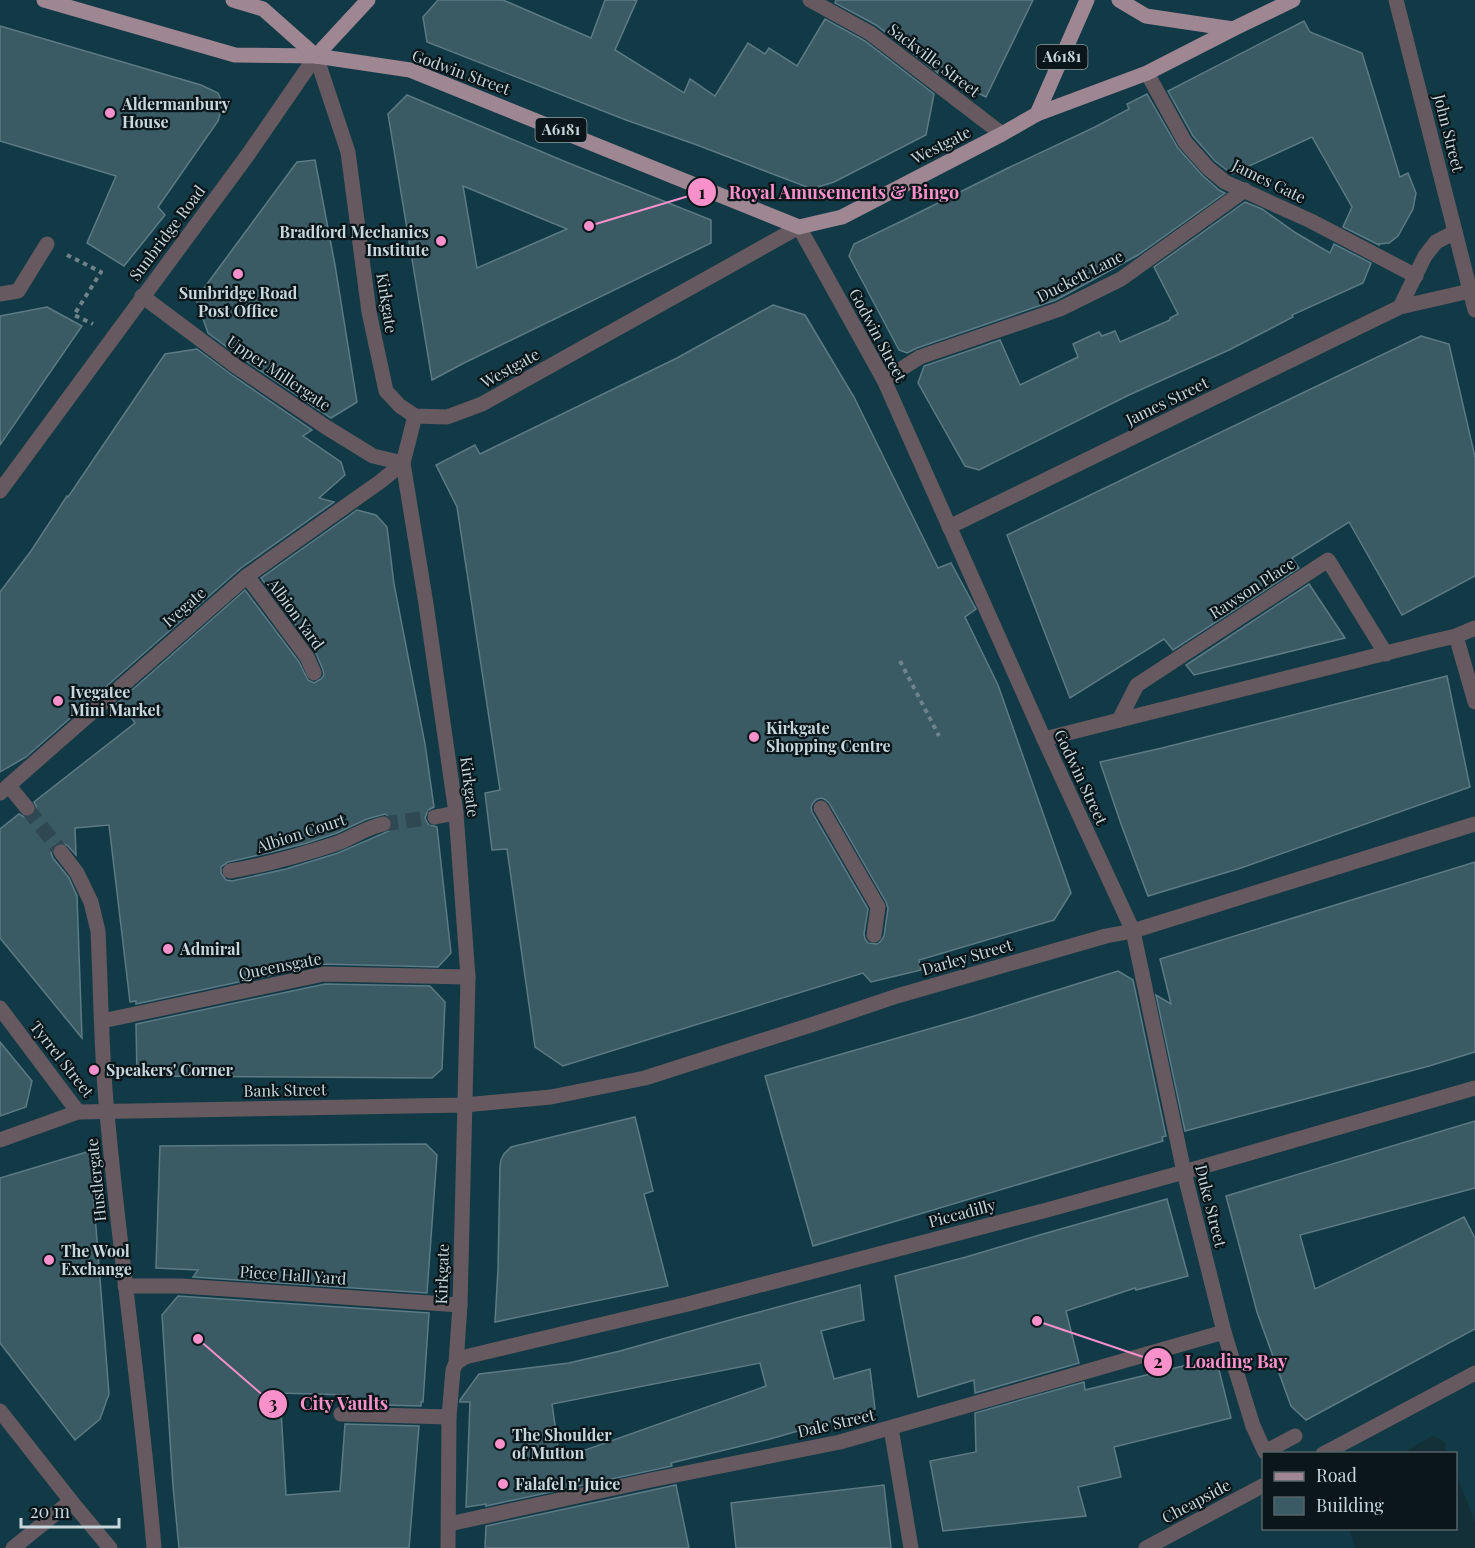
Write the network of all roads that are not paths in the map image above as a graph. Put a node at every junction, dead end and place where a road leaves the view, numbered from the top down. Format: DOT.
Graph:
graph roads {
  1 [pos="44,0"];
  2 [pos="233,0"];
  3 [pos="368,0"];
  4 [pos="810,0"];
  5 [pos="1088,0"];
  6 [pos="1119,0"];
  7 [pos="1293,0"];
  8 [pos="1396,0"];
  9 [pos="1233,29"];
  10 [pos="316,56"];
  11 [pos="1147,73"];
  12 [pos="1037,114"];
  13 [pos="1002,134"];
  14 [pos="1245,190"];
  15 [pos="799,227"];
  16 [pos="1455,232"];
  17 [pos="47,244"];
  18 [pos="1416,276"];
  19 [pos="1470,291"];
  20 [pos="0,294"];
  21 [pos="142,296"];
  22 [pos="1400,307"];
  23 [pos="1475,309"];
  24 [pos="884,380"];
  25 [pos="415,416"];
  26 [pos="403,463"];
  27 [pos="0,491"];
  28 [pos="950,526"];
  29 [pos="247,576"];
  30 [pos="1475,628"];
  31 [pos="1456,636"];
  32 [pos="1386,654"];
  33 [pos="314,673"];
  34 [pos="1475,702"];
  35 [pos="1119,720"];
  36 [pos="1044,739"];
  37 [pos="5,789"];
  38 [pos="27,808"];
  39 [pos="821,808"];
  40 [pos="456,813"];
  41 [pos="435,817"];
  42 [pos="383,824"];
  43 [pos="1475,824"];
  44 [pos="61,852"];
  45 [pos="230,871"];
  46 [pos="1133,931"];
  47 [pos="874,935"];
  48 [pos="468,977"];
  49 [pos="0,1008"];
  50 [pos="102,1021"];
  51 [pos="1475,1088"];
  52 [pos="464,1105"];
  53 [pos="106,1111"];
  54 [pos="78,1112"];
  55 [pos="0,1140"];
  56 [pos="1184,1172"];
  57 [pos="125,1286"];
  58 [pos="460,1305"];
  59 [pos="1224,1332"];
  60 [pos="456,1363"];
  61 [pos="1475,1373"];
  62 [pos="0,1411"];
  63 [pos="341,1414"];
  64 [pos="449,1417"];
  65 [pos="891,1428"];
  66 [pos="1294,1436"];
  67 [pos="1327,1452"];
  68 [pos="1262,1486"];
  69 [pos="71,1501"];
  70 [pos="449,1524"];
  71 [pos="13,1548"];
  72 [pos="110,1548"];
  73 [pos="154,1548"];
  74 [pos="448,1548"];
  75 [pos="911,1548"];
  76 [pos="1146,1548"];
  1 -- 10 [label="main road, Godwin Street / A6181"];
  2 -- 10 [label="main road"];
  3 -- 10 [label="main road, Sunbridge Road"];
  4 -- 13 [label="street, Sackville Street"];
  5 -- 12 [label="main road, A6181"];
  6 -- 9 [label="main road"];
  7 -- 9 [label="main road, Westgate"];
  8 -- 16 [label="street, John Street"];
  9 -- 11 [label="main road, Westgate"];
  10 -- 15 [label="main road, Godwin Street / A6181"];
  10 -- 21 [label="street, Sunbridge Road"];
  10 -- 25 [label="street, Kirkgate"];
  11 -- 12 [label="main road, Westgate"];
  11 -- 14 [label="street, James Gate"];
  12 -- 13 [label="main road, Westgate"];
  13 -- 15 [label="main road, Westgate"];
  14 -- 18 [label="street, James Gate"];
  14 -- 24 [label="street, Duckett Lane"];
  15 -- 24 [label="street, Godwin Street"];
  15 -- 25 [label="street, Westgate"];
  16 -- 18 [label="street"];
  16 -- 19 [label="street, John Street"];
  17 -- 20 [label="street"];
  18 -- 22 [label="street"];
  19 -- 22 [label="street, James Street"];
  19 -- 23 [label="street, John Street"];
  21 -- 26 [label="street, Upper Millergate"];
  21 -- 27 [label="street, Sunbridge Road"];
  22 -- 28 [label="street, James Street"];
  24 -- 28 [label="street, Godwin Street"];
  25 -- 26 [label="street, Kirkgate"];
  26 -- 29 [label="street, Ivegate"];
  26 -- 40 [label="street, Kirkgate"];
  28 -- 36 [label="street, Godwin Street"];
  29 -- 33 [label="street, Albion Yard"];
  29 -- 37 [label="street, Ivegate"];
  30 -- 31 [label="street"];
  31 -- 32 [label="street"];
  31 -- 34 [label="street"];
  32 -- 35 [label="street"];
  32 -- 35 [label="street, Rawson Place"];
  35 -- 36 [label="street"];
  36 -- 46 [label="street, Godwin Street"];
  37 -- 38 [label="street"];
  39 -- 47 [label="street"];
  40 -- 41 [label="street"];
  40 -- 48 [label="street, Kirkgate"];
  42 -- 45 [label="street, Albion Court"];
  43 -- 46 [label="street, Darley Street"];
  44 -- 50 [label="street, Hustlergate"];
  46 -- 52 [label="street, Darley Street"];
  46 -- 56 [label="street, Duke Street"];
  48 -- 50 [label="street, Queensgate"];
  48 -- 52 [label="street, Kirkgate"];
  49 -- 54 [label="street, Tyrrel Street"];
  50 -- 53 [label="street, Hustlergate"];
  51 -- 56 [label="street, Piccadilly"];
  52 -- 53 [label="street, Bank Street"];
  52 -- 58 [label="street, Kirkgate"];
  53 -- 54 [label="street, Tyrrel Street"];
  53 -- 57 [label="street, Hustlergate"];
  54 -- 55 [label="street"];
  56 -- 59 [label="street, Duke Street"];
  56 -- 60 [label="street, Piccadilly"];
  57 -- 58 [label="street, Piece Hall Yard"];
  57 -- 73 [label="street, Hustlergate"];
  58 -- 60 [label="street, Kirkgate"];
  59 -- 65 [label="street, Dale Street"];
  59 -- 66 [label="street, Duke Street"];
  60 -- 64 [label="street, Kirkgate"];
  61 -- 67 [label="street"];
  62 -- 69 [label="street"];
  63 -- 64 [label="street"];
  64 -- 70 [label="street, Kirkgate"];
  65 -- 70 [label="street, Dale Street"];
  65 -- 75 [label="street"];
  68 -- 76 [label="street, Cheapside"];
  69 -- 71 [label="street"];
  69 -- 72 [label="street"];
  70 -- 74 [label="street, Kirkgate"];
}
